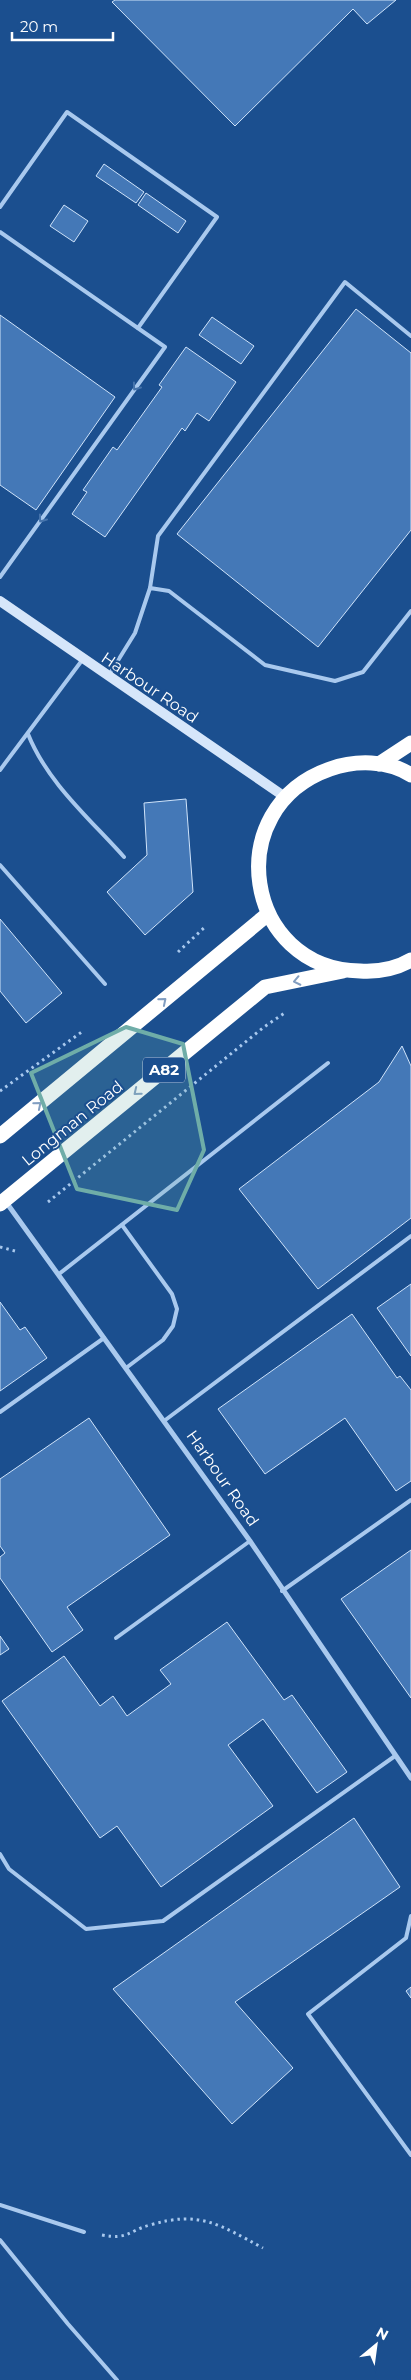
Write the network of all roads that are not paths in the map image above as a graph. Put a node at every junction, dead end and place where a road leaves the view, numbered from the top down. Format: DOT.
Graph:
graph roads {
  1 [pos="0,207"];
  2 [pos="0,232"];
  3 [pos="138,328"];
  4 [pos="411,336"];
  5 [pos="0,577"];
  6 [pos="150,588"];
  7 [pos="0,601"];
  8 [pos="411,611"];
  9 [pos="82,659"];
  10 [pos="108,677"];
  11 [pos="28,734"];
  12 [pos="411,743"];
  13 [pos="379,764"];
  14 [pos="0,770"];
  15 [pos="411,775"];
  16 [pos="285,797"];
  17 [pos="124,857"];
  18 [pos="0,866"];
  19 [pos="268,914"];
  20 [pos="411,960"];
  21 [pos="344,971"];
  22 [pos="105,984"];
  23 [pos="328,1062"];
  24 [pos="0,1136"];
  25 [pos="2,1202"];
  26 [pos="122,1225"];
  27 [pos="411,1236"];
  28 [pos="59,1274"];
  29 [pos="104,1338"];
  30 [pos="126,1368"];
  31 [pos="0,1412"];
  32 [pos="164,1420"];
  33 [pos="411,1500"];
  34 [pos="250,1541"];
  35 [pos="282,1591"];
  36 [pos="116,1638"];
  37 [pos="395,1756"];
  38 [pos="411,1778"];
  39 [pos="0,1854"];
  40 [pos="411,1916"];
  41 [pos="411,2155"];
  42 [pos="0,2204"];
  43 [pos="84,2232"];
  44 [pos="0,2240"];
  45 [pos="117,2380"];
  1 -- 3 [label="lane"];
  2 -- 3 [label="lane"];
  3 -- 5 [label="lane, one-way"];
  4 -- 6 [label="lane"];
  6 -- 8 [label="lane"];
  6 -- 10 [label="lane"];
  7 -- 9 [label="street, Harbour Road"];
  9 -- 10 [label="street, Harbour Road"];
  9 -- 11 [label="lane"];
  10 -- 16 [label="street, Harbour Road"];
  11 -- 14 [label="lane"];
  11 -- 17 [label="lane"];
  12 -- 13 [label="highway"];
  13 -- 15 [label="highway, A82"];
  13 -- 16 [label="highway, A82"];
  16 -- 19 [label="highway, A82"];
  18 -- 22 [label="lane"];
  19 -- 21 [label="highway, A82"];
  24 -- 19 [label="highway, one-way"];
  20 -- 21 [label="highway, A82"];
  21 -- 25 [label="highway, Longman Road / A82, one-way"];
  23 -- 26 [label="lane"];
  25 -- 28 [label="street, Harbour Road"];
  26 -- 28 [label="lane"];
  26 -- 30 [label="lane"];
  27 -- 32 [label="lane"];
  28 -- 29 [label="street, Harbour Road"];
  29 -- 30 [label="street, Harbour Road"];
  29 -- 31 [label="lane"];
  30 -- 32 [label="street, Harbour Road"];
  32 -- 34 [label="street, Harbour Road"];
  33 -- 35 [label="lane"];
  34 -- 35 [label="street, Harbour Road"];
  34 -- 36 [label="lane"];
  35 -- 37 [label="street, Harbour Road"];
  37 -- 38 [label="street, Harbour Road"];
  37 -- 39 [label="lane"];
  40 -- 41 [label="lane"];
  42 -- 43 [label="lane"];
  44 -- 45 [label="lane"];
}
